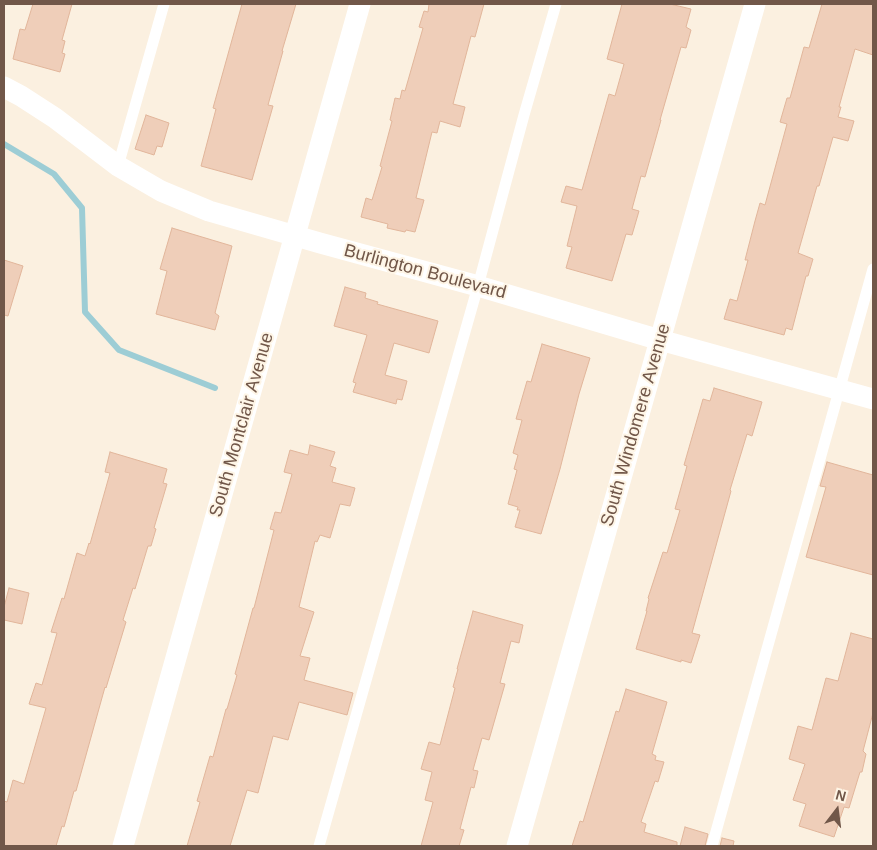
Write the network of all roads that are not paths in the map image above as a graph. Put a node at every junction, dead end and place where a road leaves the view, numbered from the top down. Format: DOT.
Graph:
graph roads {
  1 [pos="164,4"];
  2 [pos="360,4"];
  3 [pos="556,4"];
  4 [pos="755,4"];
  5 [pos="4,87"];
  6 [pos="118,166"];
  7 [pos="296,236"];
  8 [pos="873,268"];
  9 [pos="478,286"];
  10 [pos="660,340"];
  11 [pos="839,390"];
  12 [pos="873,399"];
  13 [pos="123,846"];
  14 [pos="319,846"];
  15 [pos="517,846"];
  16 [pos="712,846"];
  1 -- 6 [label="lane"];
  2 -- 7 [label="street, South Montclair Avenue"];
  3 -- 9 [label="lane"];
  4 -- 10 [label="street, South Windomere Avenue"];
  5 -- 6 [label="street, Burlington Boulevard"];
  6 -- 7 [label="street, Burlington Boulevard"];
  7 -- 9 [label="street, Burlington Boulevard"];
  7 -- 13 [label="street, South Montclair Avenue"];
  8 -- 11 [label="lane"];
  9 -- 10 [label="street, Burlington Boulevard"];
  9 -- 14 [label="lane"];
  10 -- 11 [label="street, Burlington Boulevard"];
  10 -- 15 [label="street, South Windomere Avenue"];
  11 -- 12 [label="street, Burlington Boulevard"];
  11 -- 16 [label="lane"];
}
